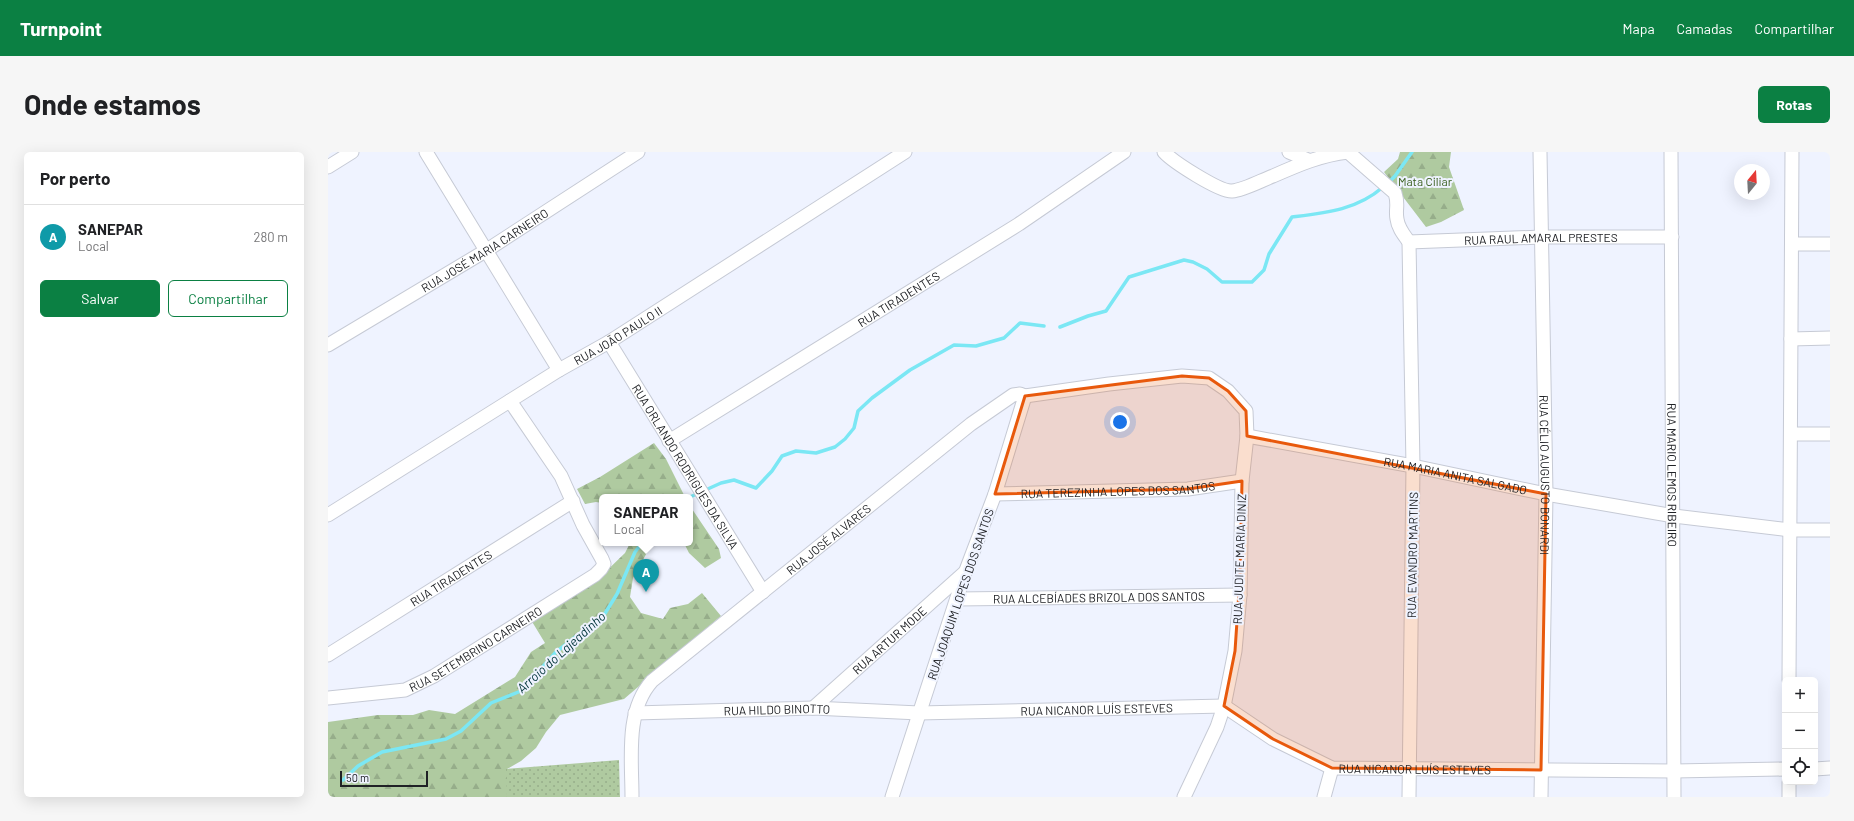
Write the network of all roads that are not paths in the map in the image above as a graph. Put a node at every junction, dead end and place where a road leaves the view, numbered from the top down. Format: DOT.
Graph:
graph roads {
  1 [pos="352,152"];
  2 [pos="426,152"];
  3 [pos="638,152"];
  4 [pos="905,152"];
  5 [pos="1124,152"];
  6 [pos="1164,152"];
  7 [pos="1289,152"];
  8 [pos="1348,152"];
  9 [pos="1540,152"];
  10 [pos="1671,152"];
  11 [pos="1792,152"];
  12 [pos="1308,160"];
  13 [pos="328,167"];
  14 [pos="1542,237"];
  15 [pos="1672,237"];
  16 [pos="1409,242"];
  17 [pos="1792,244"];
  18 [pos="1830,244"];
  19 [pos="487,250"];
  20 [pos="1830,338"];
  21 [pos="1791,339"];
  22 [pos="609,342"];
  23 [pos="328,345"];
  24 [pos="559,370"];
  25 [pos="1228,391"];
  26 [pos="1022,395"];
  27 [pos="510,401"];
  28 [pos="1791,434"];
  29 [pos="1830,434"];
  30 [pos="1247,436"];
  31 [pos="669,441"];
  32 [pos="1413,466"];
  33 [pos="1242,481"];
  34 [pos="995,494"];
  35 [pos="1546,494"];
  36 [pos="573,501"];
  37 [pos="328,515"];
  38 [pos="1674,516"];
  39 [pos="1790,530"];
  40 [pos="1830,530"];
  41 [pos="965,573"];
  42 [pos="762,592"];
  43 [pos="1240,595"];
  44 [pos="957,599"];
  45 [pos="328,655"];
  46 [pos="1789,677"];
  47 [pos="328,698"];
  48 [pos="1224,706"];
  49 [pos="813,708"];
  50 [pos="635,713"];
  51 [pos="919,713"];
  52 [pos="1332,768"];
  53 [pos="1830,768"];
  54 [pos="1409,769"];
  55 [pos="1782,769"];
  56 [pos="1818,769"];
  57 [pos="1541,770"];
  58 [pos="1674,771"];
  59 [pos="1789,785"];
  60 [pos="632,797"];
  61 [pos="892,797"];
  62 [pos="1184,797"];
  63 [pos="1324,797"];
  64 [pos="1409,797"];
  65 [pos="1541,797"];
  66 [pos="1674,797"];
  67 [pos="1789,797"];
  1 -- 13 [label="street"];
  2 -- 19 [label="street"];
  3 -- 19 [label="street, RUA JOSÉ MARIA CARNEIRO"];
  4 -- 22 [label="street, RUA JOÃO PAULO II"];
  5 -- 31 [label="street, RUA TIRADENTES"];
  6 -- 12 [label="street"];
  7 -- 12 [label="street"];
  8 -- 12 [label="street"];
  8 -- 16 [label="street"];
  9 -- 14 [label="street, RUA CÉLIO AUGUSTO BONARDI"];
  10 -- 15 [label="street, RUA MARIO LEMOS RIBEIRO"];
  11 -- 17 [label="street"];
  14 -- 15 [label="street, RUA RAUL AMARAL PRESTES"];
  14 -- 16 [label="street, RUA RAUL AMARAL PRESTES"];
  14 -- 35 [label="street, RUA CÉLIO AUGUSTO BONARDI"];
  15 -- 38 [label="street, RUA MARIO LEMOS RIBEIRO"];
  16 -- 32 [label="street, RUA EVANDRO MARTINS"];
  17 -- 18 [label="street"];
  17 -- 21 [label="street"];
  19 -- 23 [label="street, RUA JOSÉ MARIA CARNEIRO"];
  19 -- 24 [label="street"];
  20 -- 21 [label="street"];
  21 -- 28 [label="street"];
  22 -- 24 [label="street, RUA JOÃO PAULO II"];
  22 -- 31 [label="street, RUA ORLANDO RODRIGUES DA SILVA"];
  24 -- 27 [label="street, RUA JOÃO PAULO II"];
  25 -- 26 [label="street, RUA JOSÉ ALVARES"];
  25 -- 30 [label="street, RUA JUDITE MARIA DINIZ"];
  26 -- 34 [label="street, RUA JOAQUIM LOPES DOS SANTOS"];
  26 -- 42 [label="street, RUA JOSÉ ALVARES"];
  27 -- 36 [label="street"];
  27 -- 37 [label="street, RUA JOÃO PAULO II"];
  28 -- 29 [label="street"];
  28 -- 39 [label="street"];
  30 -- 32 [label="street, RUA MARIA ANITA SALGADO"];
  30 -- 33 [label="street, RUA JUDITE MARIA DINIZ"];
  31 -- 42 [label="street, RUA ORLANDO RODRIGUES DA SILVA"];
  32 -- 35 [label="street, RUA MARIA ANITA SALGADO"];
  32 -- 54 [label="street, RUA EVANDRO MARTINS"];
  33 -- 34 [label="street, RUA TEREZINHA LOPES DOS SANTOS"];
  33 -- 43 [label="street, RUA JUDITE MARIA DINIZ"];
  34 -- 41 [label="street, RUA JOAQUIM LOPES DOS SANTOS"];
  35 -- 38 [label="street, RUA MARIA ANITA SALGADO"];
  35 -- 57 [label="street, RUA CÉLIO AUGUSTO BONARDI"];
  36 -- 45 [label="street, RUA TIRADENTES"];
  36 -- 47 [label="street, RUA SETEMBRINO CARNEIRO"];
  38 -- 39 [label="street, RUA MARIA ANITA SALGADO"];
  38 -- 58 [label="street, RUA MARIO LEMOS RIBEIRO"];
  39 -- 40 [label="street, RUA MARIA ANITA SALGADO"];
  39 -- 46 [label="street"];
  41 -- 44 [label="street, RUA JOAQUIM LOPES DOS SANTOS"];
  41 -- 49 [label="street, RUA ARTUR MODE"];
  42 -- 50 [label="street, RUA JOSÉ ALVARES"];
  43 -- 44 [label="street, RUA ALCEBÍADES BRIZOLA DOS SANTOS"];
  43 -- 48 [label="street, RUA JUDITE MARIA DINIZ"];
  44 -- 51 [label="street, RUA JOAQUIM LOPES DOS SANTOS"];
  48 -- 51 [label="street, RUA NICANOR LUÍS ESTEVES"];
  48 -- 52 [label="street, RUA NICANOR LUÍS ESTEVES"];
  48 -- 62 [label="street, RUA JUDITE MARIA DINIZ"];
  49 -- 50 [label="street, RUA HILDO BINOTTO"];
  49 -- 51 [label="street, RUA HILDO BINOTTO"];
  50 -- 60 [label="street"];
  51 -- 61 [label="street, RUA JOAQUIM LOPES DOS SANTOS"];
  52 -- 54 [label="street, RUA NICANOR LUÍS ESTEVES"];
  52 -- 63 [label="street"];
  53 -- 56 [label="street"];
  54 -- 57 [label="street, RUA NICANOR LUÍS ESTEVES"];
  54 -- 64 [label="street, RUA EVANDRO MARTINS"];
  55 -- 58 [label="street, RUA NICANOR LUÍS ESTEVES"];
  57 -- 58 [label="street, RUA NICANOR LUÍS ESTEVES"];
  57 -- 65 [label="street, RUA CÉLIO AUGUSTO BONARDI"];
  58 -- 66 [label="street, RUA MARIO LEMOS RIBEIRO"];
  59 -- 67 [label="street"];
}
